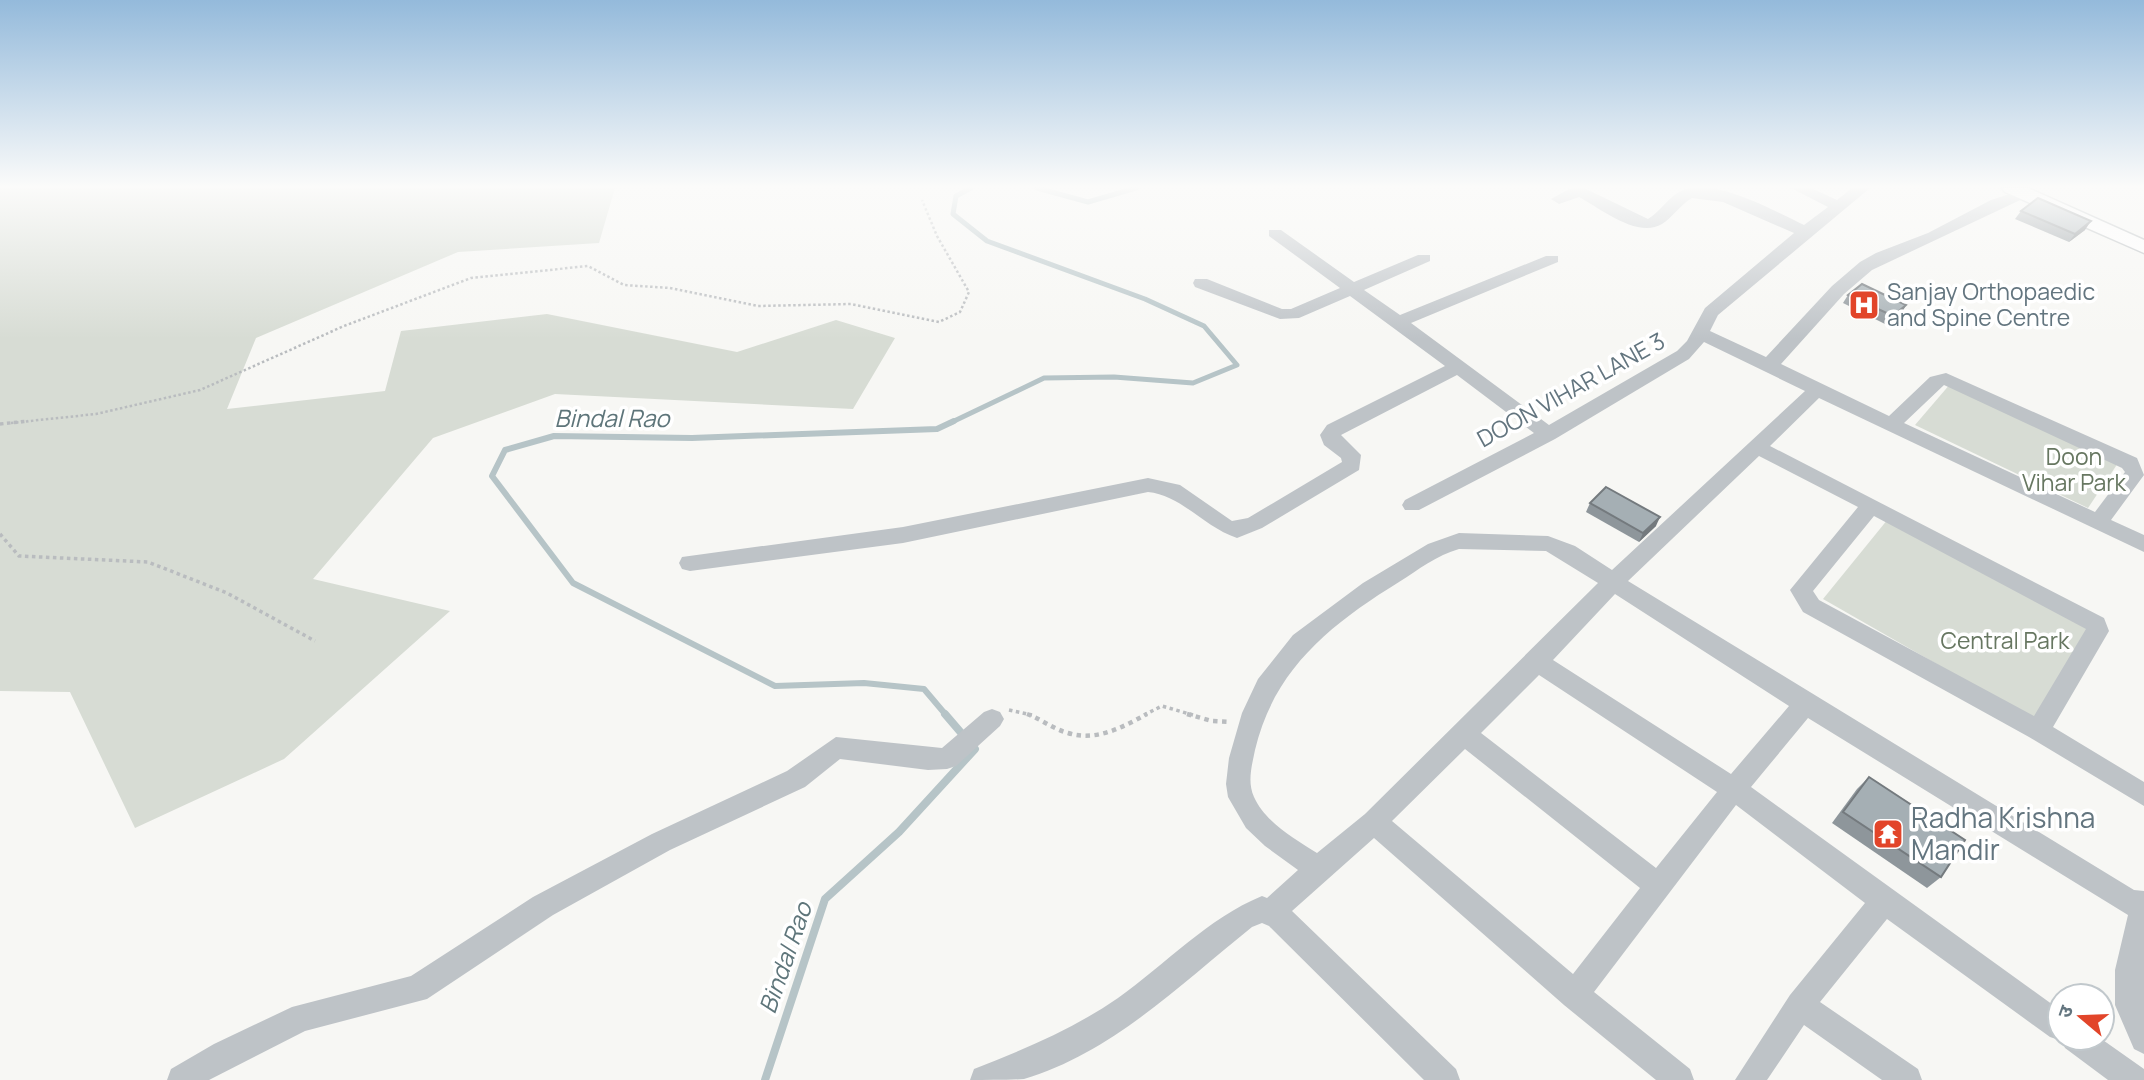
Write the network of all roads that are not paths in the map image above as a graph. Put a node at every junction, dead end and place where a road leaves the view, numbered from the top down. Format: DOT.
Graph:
graph roads {
  1 [pos="1282,238"];
  2 [pos="1797,238"];
  3 [pos="1928,238"];
  4 [pos="2125,238"];
  5 [pos="2144,247"];
  6 [pos="1424,258"];
  7 [pos="1552,258"];
  8 [pos="1201,284"];
  9 [pos="1350,289"];
  10 [pos="1398,322"];
  11 [pos="1700,333"];
  12 [pos="1769,365"];
  13 [pos="1457,367"];
  14 [pos="1817,390"];
  15 [pos="1892,424"];
  16 [pos="1548,434"];
  17 [pos="1756,447"];
  18 [pos="1412,505"];
  19 [pos="1871,505"];
  20 [pos="2099,521"];
  21 [pos="2144,544"];
  22 [pos="690,563"];
  23 [pos="1613,582"];
  24 [pos="1537,662"];
  25 [pos="1805,704"];
  26 [pos="992,719"];
  27 [pos="2038,730"];
  28 [pos="1464,734"];
  29 [pos="1734,789"];
  30 [pos="2144,794"];
  31 [pos="1374,822"];
  32 [pos="1318,868"];
  33 [pos="1658,886"];
  34 [pos="1884,901"];
  35 [pos="2144,904"];
  36 [pos="1273,911"];
  37 [pos="1574,995"];
  38 [pos="1800,1005"];
  39 [pos="2046,1017"];
  40 [pos="2144,1039"];
  41 [pos="2094,1052"];
  42 [pos="182,1080"];
  43 [pos="985,1080"];
  44 [pos="1445,1080"];
  45 [pos="1679,1080"];
  46 [pos="1750,1080"];
  47 [pos="1907,1080"];
  48 [pos="2133,1080"];
  1 -- 9 [label="street"];
  2 -- 11 [label="street, DOON VIHAR LANE 3"];
  3 -- 12 [label="street"];
  4 -- 5 [label="main road"];
  6 -- 9 [label="street"];
  7 -- 10 [label="street"];
  8 -- 9 [label="street"];
  9 -- 10 [label="street"];
  10 -- 13 [label="street"];
  11 -- 12 [label="street"];
  11 -- 16 [label="street, DOON VIHAR LANE 3"];
  12 -- 14 [label="street"];
  13 -- 16 [label="street"];
  13 -- 22 [label="street"];
  14 -- 15 [label="street"];
  14 -- 17 [label="street"];
  15 -- 20 [label="street"];
  15 -- 20 [label="street"];
  16 -- 18 [label="street, DOON VIHAR LANE 3"];
  17 -- 19 [label="street"];
  17 -- 23 [label="street"];
  19 -- 27 [label="street"];
  19 -- 27 [label="street"];
  20 -- 21 [label="street"];
  23 -- 24 [label="street"];
  23 -- 25 [label="street"];
  23 -- 32 [label="street"];
  24 -- 28 [label="street"];
  24 -- 29 [label="street"];
  25 -- 29 [label="street"];
  25 -- 35 [label="street"];
  26 -- 42 [label="street"];
  27 -- 30 [label="street"];
  28 -- 31 [label="street"];
  28 -- 33 [label="street"];
  29 -- 33 [label="street"];
  29 -- 34 [label="street"];
  31 -- 32 [label="street"];
  31 -- 37 [label="street"];
  32 -- 36 [label="street"];
  33 -- 37 [label="street"];
  34 -- 38 [label="street"];
  34 -- 39 [label="street"];
  35 -- 40 [label="street"];
  36 -- 43 [label="street"];
  36 -- 44 [label="street"];
  37 -- 45 [label="street"];
  38 -- 46 [label="street"];
  38 -- 47 [label="street"];
  41 -- 48 [label="street"];
}
